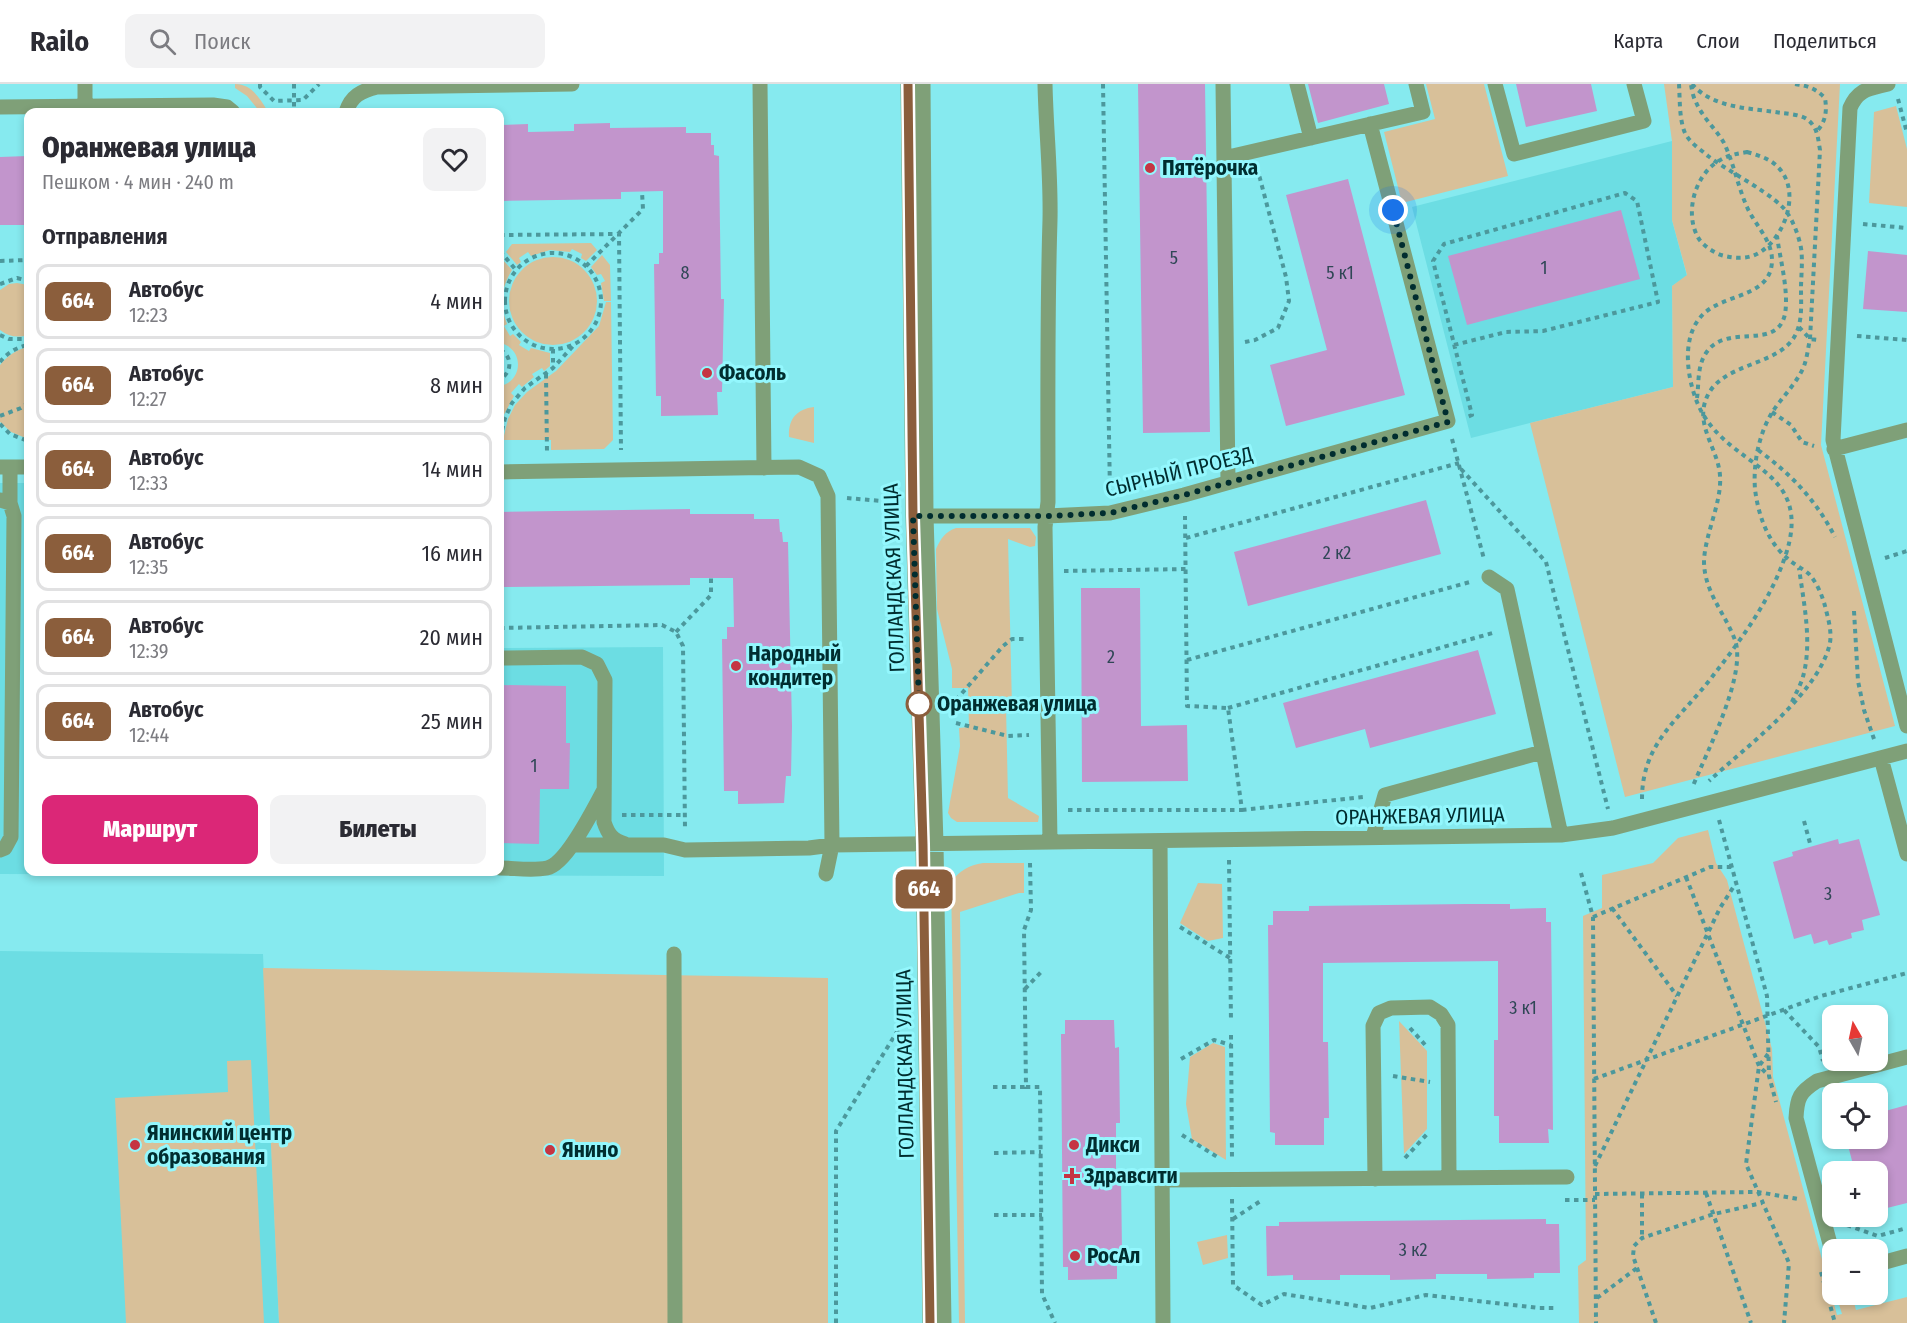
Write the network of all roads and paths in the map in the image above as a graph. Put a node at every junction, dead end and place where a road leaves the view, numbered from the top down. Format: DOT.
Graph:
graph roads {
  1 [pos="85,84"];
  2 [pos="260,84"];
  3 [pos="294,84"];
  4 [pos="319,84"];
  5 [pos="572,84"];
  6 [pos="760,84"];
  7 [pos="908,84"];
  8 [pos="923,84"];
  9 [pos="1045,84"];
  10 [pos="1103,84"];
  11 [pos="1223,84"];
  12 [pos="1297,84"];
  13 [pos="1416,84"];
  14 [pos="1495,84"];
  15 [pos="1634,84"];
  16 [pos="1679,84"];
  17 [pos="1691,84"];
  18 [pos="1795,84"];
  19 [pos="1820,84"];
  20 [pos="1888,84"];
  21 [pos="501,85"];
  22 [pos="1817,90"];
  23 [pos="294,100"];
  24 [pos="1899,102"];
  25 [pos="85,106"];
  26 [pos="0,107"];
  27 [pos="228,108"];
  28 [pos="294,108"];
  29 [pos="347,108"];
  30 [pos="1370,124"];
  31 [pos="1817,131"];
  32 [pos="1907,133"];
  33 [pos="1311,138"];
  34 [pos="1252,151"];
  35 [pos="1729,155"];
  36 [pos="1224,158"];
  37 [pos="1716,162"];
  38 [pos="1735,175"];
  39 [pos="642,192"];
  40 [pos="1788,212"];
  41 [pos="1863,224"];
  42 [pos="1907,228"];
  43 [pos="619,234"];
  44 [pos="504,236"];
  45 [pos="1777,236"];
  46 [pos="1769,246"];
  47 [pos="504,256"];
  48 [pos="24,260"];
  49 [pos="0,261"];
  50 [pos="586,266"];
  51 [pos="516,270"];
  52 [pos="24,279"];
  53 [pos="0,284"];
  54 [pos="1799,327"];
  55 [pos="0,335"];
  56 [pos="1857,336"];
  57 [pos="24,339"];
  58 [pos="1810,339"];
  59 [pos="1826,340"];
  60 [pos="1907,340"];
  61 [pos="577,342"];
  62 [pos="1454,345"];
  63 [pos="1226,346"];
  64 [pos="24,347"];
  65 [pos="553,349"];
  66 [pos="504,352"];
  67 [pos="0,362"];
  68 [pos="554,368"];
  69 [pos="546,374"];
  70 [pos="504,377"];
  71 [pos="1697,402"];
  72 [pos="24,406"];
  73 [pos="1703,412"];
  74 [pos="1772,412"];
  75 [pos="0,416"];
  76 [pos="504,418"];
  77 [pos="1448,422"];
  78 [pos="0,424"];
  79 [pos="1907,430"];
  80 [pos="24,439"];
  81 [pos="1828,449"];
  82 [pos="1758,450"];
  83 [pos="1756,465"];
  84 [pos="1460,466"];
  85 [pos="5,467"];
  86 [pos="24,467"];
  87 [pos="764,468"];
  88 [pos="621,470"];
  89 [pos="547,471"];
  90 [pos="504,472"];
  91 [pos="1228,482"];
  92 [pos="828,496"];
  93 [pos="5,502"];
  94 [pos="894,502"];
  95 [pos="1110,513"];
  96 [pos="919,516"];
  97 [pos="1047,516"];
  98 [pos="1839,544"];
  99 [pos="1907,551"];
  100 [pos="1785,557"];
  101 [pos="1885,557"];
  102 [pos="1799,567"];
  103 [pos="1186,569"];
  104 [pos="1046,572"];
  105 [pos="1489,577"];
  106 [pos="711,578"];
  107 [pos="1854,604"];
  108 [pos="1515,627"];
  109 [pos="504,628"];
  110 [pos="676,632"];
  111 [pos="1012,639"];
  112 [pos="1736,644"];
  113 [pos="504,658"];
  114 [pos="1187,660"];
  115 [pos="956,700"];
  116 [pos="1228,708"];
  117 [pos="1789,708"];
  118 [pos="956,723"];
  119 [pos="1907,726"];
  120 [pos="1008,736"];
  121 [pos="1874,739"];
  122 [pos="1907,751"];
  123 [pos="1542,752"];
  124 [pos="1881,758"];
  125 [pos="1707,783"];
  126 [pos="1693,787"];
  127 [pos="604,789"];
  128 [pos="1385,795"];
  129 [pos="1642,800"];
  130 [pos="1049,810"];
  131 [pos="1242,810"];
  132 [pos="1599,811"];
  133 [pos="684,815"];
  134 [pos="604,816"];
  135 [pos="1720,821"];
  136 [pos="1804,821"];
  137 [pos="1561,835"];
  138 [pos="1373,837"];
  139 [pos="1160,841"];
  140 [pos="1050,842"];
  141 [pos="930,844"];
  142 [pos="572,845"];
  143 [pos="627,845"];
  144 [pos="832,845"];
  145 [pos="1811,847"];
  146 [pos="0,850"];
  147 [pos="685,850"];
  148 [pos="1907,854"];
  149 [pos="1229,859"];
  150 [pos="1030,860"];
  151 [pos="1732,867"];
  152 [pos="504,868"];
  153 [pos="1581,873"];
  154 [pos="826,874"];
  155 [pos="1686,877"];
  156 [pos="1736,883"];
  157 [pos="1612,908"];
  158 [pos="1160,915"];
  159 [pos="1593,917"];
  160 [pos="1708,933"];
  161 [pos="674,954"];
  162 [pos="1230,959"];
  163 [pos="1043,970"];
  164 [pos="1907,973"];
  165 [pos="1025,989"];
  166 [pos="1677,996"];
  167 [pos="1391,1008"];
  168 [pos="1784,1010"];
  169 [pos="1767,1014"];
  170 [pos="903,1022"];
  171 [pos="1231,1022"];
  172 [pos="1743,1024"];
  173 [pos="1231,1045"];
  174 [pos="1819,1047"];
  175 [pos="1768,1054"];
  176 [pos="1907,1057"];
  177 [pos="1647,1060"];
  178 [pos="1759,1066"];
  179 [pos="1162,1071"];
  180 [pos="1374,1073"];
  181 [pos="1768,1076"];
  182 [pos="1448,1078"];
  183 [pos="1594,1079"];
  184 [pos="993,1087"];
  185 [pos="1026,1087"];
  186 [pos="1449,1110"];
  187 [pos="1778,1110"];
  188 [pos="1162,1123"];
  189 [pos="1041,1152"];
  190 [pos="994,1153"];
  191 [pos="1222,1160"];
  192 [pos="1595,1167"];
  193 [pos="1567,1177"];
  194 [pos="1449,1178"];
  195 [pos="1381,1179"];
  196 [pos="1162,1180"];
  197 [pos="1798,1188"];
  198 [pos="1758,1192"];
  199 [pos="1707,1193"];
  200 [pos="1595,1194"];
  201 [pos="1642,1194"];
  202 [pos="1575,1200"];
  203 [pos="1595,1200"];
  204 [pos="1762,1203"];
  205 [pos="1713,1214"];
  206 [pos="1822,1214"];
  207 [pos="994,1215"];
  208 [pos="1041,1215"];
  209 [pos="1850,1227"];
  210 [pos="1907,1228"];
  211 [pos="1642,1238"];
  212 [pos="1907,1256"];
  213 [pos="1888,1261"];
  214 [pos="1820,1267"];
  215 [pos="1637,1268"];
  216 [pos="1233,1285"];
  217 [pos="1596,1298"];
  218 [pos="1555,1308"];
  219 [pos="675,1323"];
  220 [pos="836,1323"];
  221 [pos="930,1323"];
  222 [pos="944,1323"];
  223 [pos="1055,1323"];
  224 [pos="1163,1323"];
  225 [pos="1596,1323"];
  226 [pos="1656,1323"];
  227 [pos="1751,1323"];
  228 [pos="1784,1323"];
  229 [pos="1835,1323"];
  1 -- 25 [label="street"];
  2 -- 23 [label="path"];
  3 -- 23 [label="path"];
  4 -- 23 [label="path"];
  5 -- 21 [label="street"];
  6 -- 87 [label="street"];
  7 -- 96 [label="street, ГОЛЛАНДСКАЯ УЛИЦА"];
  8 -- 96 [label="street, ГОЛЛАНДСКАЯ УЛИЦА"];
  9 -- 97 [label="street"];
  10 -- 95 [label="path"];
  11 -- 36 [label="street"];
  12 -- 33 [label="street"];
  13 -- 30 [label="street"];
  14 -- 15 [label="street"];
  16 -- 37 [label="path"];
  17 -- 31 [label="path"];
  17 -- 35 [label="path"];
  18 -- 22 [label="path"];
  19 -- 22 [label="path"];
  20 -- 81 [label="street"];
  21 -- 29 [label="street"];
  22 -- 31 [label="path"];
  23 -- 28 [label="path"];
  24 -- 32 [label="path"];
  25 -- 26 [label="street"];
  25 -- 27 [label="street"];
  30 -- 33 [label="street"];
  30 -- 77 [label="street"];
  31 -- 58 [label="path"];
  33 -- 34 [label="street"];
  34 -- 36 [label="street"];
  34 -- 63 [label="path"];
  35 -- 37 [label="path"];
  35 -- 38 [label="path"];
  35 -- 40 [label="path"];
  36 -- 63 [label="street"];
  37 -- 38 [label="path"];
  37 -- 46 [label="path"];
  38 -- 40 [label="path"];
  38 -- 46 [label="path"];
  39 -- 43 [label="path"];
  40 -- 45 [label="path"];
  40 -- 54 [label="path"];
  41 -- 42 [label="path"];
  43 -- 44 [label="path"];
  43 -- 50 [label="path"];
  43 -- 88 [label="path"];
  45 -- 46 [label="path"];
  45 -- 71 [label="path"];
  46 -- 71 [label="path"];
  47 -- 51 [label="path"];
  48 -- 49 [label="path"];
  50 -- 51 [label="path"];
  50 -- 61 [label="path"];
  51 -- 65 [label="path"];
  52 -- 53 [label="path"];
  54 -- 58 [label="path"];
  54 -- 73 [label="path"];
  55 -- 57 [label="path"];
  56 -- 60 [label="path"];
  58 -- 59 [label="path"];
  58 -- 74 [label="path"];
  61 -- 65 [label="path"];
  61 -- 68 [label="path"];
  62 -- 62 [label="path"];
  62 -- 77 [label="path"];
  63 -- 91 [label="street"];
  64 -- 67 [label="path"];
  65 -- 68 [label="path"];
  66 -- 70 [label="path"];
  68 -- 69 [label="path"];
  69 -- 76 [label="path"];
  69 -- 89 [label="path"];
  71 -- 73 [label="path"];
  72 -- 75 [label="path"];
  73 -- 83 [label="path"];
  73 -- 112 [label="path"];
  74 -- 81 [label="path"];
  74 -- 82 [label="path"];
  77 -- 84 [label="path"];
  77 -- 91 [label="street, СЫРНЫЙ ПРОЕЗД"];
  78 -- 80 [label="path"];
  79 -- 81 [label="street"];
  81 -- 119 [label="street"];
  82 -- 83 [label="path"];
  82 -- 98 [label="path"];
  83 -- 100 [label="path"];
  83 -- 100 [label="path"];
  84 -- 103 [label="path"];
  84 -- 105 [label="path"];
  84 -- 132 [label="path"];
  85 -- 86 [label="street"];
  85 -- 93 [label="street"];
  87 -- 88 [label="street"];
  87 -- 92 [label="street"];
  88 -- 89 [label="street"];
  89 -- 90 [label="street"];
  91 -- 95 [label="street, СЫРНЫЙ ПРОЕЗД"];
  92 -- 94 [label="path"];
  92 -- 144 [label="street"];
  93 -- 146 [label="street"];
  95 -- 97 [label="street, СЫРНЫЙ ПРОЕЗД"];
  96 -- 97 [label="street, СЫРНЫЙ ПРОЕЗД"];
  96 -- 141 [label="street, ГОЛЛАНДСКАЯ УЛИЦА"];
  97 -- 104 [label="street"];
  99 -- 101 [label="path"];
  100 -- 102 [label="path"];
  100 -- 112 [label="path"];
  102 -- 117 [label="path"];
  102 -- 117 [label="path"];
  103 -- 104 [label="path"];
  103 -- 114 [label="path"];
  104 -- 130 [label="street"];
  105 -- 108 [label="street"];
  105 -- 114 [label="path"];
  106 -- 110 [label="path"];
  107 -- 121 [label="path"];
  108 -- 116 [label="path"];
  108 -- 123 [label="street"];
  109 -- 110 [label="path"];
  110 -- 133 [label="path"];
  111 -- 115 [label="path"];
  112 -- 126 [label="path"];
  112 -- 129 [label="path"];
  113 -- 127 [label="street"];
  114 -- 116 [label="path"];
  116 -- 131 [label="path"];
  117 -- 125 [label="path"];
  118 -- 120 [label="path"];
  122 -- 124 [label="street, ОРАНЖЕВАЯ УЛИЦА"];
  123 -- 128 [label="street"];
  123 -- 137 [label="street"];
  124 -- 137 [label="street, ОРАНЖЕВАЯ УЛИЦА"];
  124 -- 148 [label="street"];
  127 -- 134 [label="street"];
  127 -- 142 [label="street"];
  128 -- 131 [label="path"];
  128 -- 138 [label="street"];
  130 -- 131 [label="path"];
  130 -- 140 [label="street"];
  133 -- 134 [label="path"];
  133 -- 147 [label="path"];
  134 -- 143 [label="street"];
  135 -- 151 [label="path"];
  136 -- 145 [label="path"];
  137 -- 138 [label="street, ОРАНЖЕВАЯ УЛИЦА"];
  138 -- 139 [label="street, ОРАНЖЕВАЯ УЛИЦА"];
  139 -- 140 [label="street, ОРАНЖЕВАЯ УЛИЦА"];
  139 -- 158 [label="street"];
  140 -- 141 [label="street, ОРАНЖЕВАЯ УЛИЦА"];
  141 -- 144 [label="street, ОРАНЖЕВАЯ УЛИЦА"];
  141 -- 221 [label="street, ГОЛЛАНДСКАЯ УЛИЦА"];
  141 -- 222 [label="street, ГОЛЛАНДСКАЯ УЛИЦА"];
  142 -- 143 [label="street, ОРАНЖЕВАЯ УЛИЦА"];
  142 -- 152 [label="street"];
  143 -- 147 [label="street, ОРАНЖЕВАЯ УЛИЦА"];
  144 -- 147 [label="street, ОРАНЖЕВАЯ УЛИЦА"];
  144 -- 154 [label="street"];
  149 -- 162 [label="path"];
  150 -- 165 [label="path"];
  151 -- 155 [label="path"];
  151 -- 156 [label="path"];
  153 -- 159 [label="path"];
  155 -- 157 [label="path"];
  155 -- 160 [label="path"];
  156 -- 160 [label="path"];
  156 -- 169 [label="path"];
  157 -- 159 [label="path"];
  157 -- 166 [label="path"];
  158 -- 162 [label="path"];
  158 -- 179 [label="street"];
  159 -- 183 [label="path"];
  160 -- 166 [label="path"];
  160 -- 172 [label="path"];
  161 -- 219 [label="street"];
  162 -- 171 [label="path"];
  163 -- 165 [label="path"];
  164 -- 168 [label="path"];
  165 -- 185 [label="path"];
  166 -- 177 [label="path"];
  167 -- 180 [label="street"];
  167 -- 182 [label="path"];
  167 -- 182 [label="street"];
  168 -- 169 [label="path"];
  168 -- 174 [label="path"];
  169 -- 172 [label="path"];
  169 -- 175 [label="path"];
  170 -- 220 [label="path"];
  172 -- 177 [label="path"];
  172 -- 178 [label="path"];
  173 -- 179 [label="path"];
  175 -- 178 [label="path"];
  175 -- 181 [label="path"];
  176 -- 206 [label="street"];
  177 -- 183 [label="path"];
  177 -- 192 [label="path"];
  178 -- 181 [label="path"];
  178 -- 198 [label="path"];
  179 -- 188 [label="street"];
  180 -- 182 [label="path"];
  180 -- 195 [label="street"];
  181 -- 187 [label="path"];
  182 -- 186 [label="street"];
  183 -- 192 [label="path"];
  184 -- 185 [label="path"];
  185 -- 189 [label="path"];
  186 -- 194 [label="street"];
  186 -- 195 [label="path"];
  188 -- 191 [label="path"];
  188 -- 196 [label="street"];
  189 -- 190 [label="path"];
  189 -- 208 [label="path"];
  192 -- 200 [label="path"];
  193 -- 194 [label="street"];
  194 -- 195 [label="street"];
  195 -- 196 [label="street"];
  196 -- 224 [label="street"];
  197 -- 198 [label="path"];
  198 -- 199 [label="path"];
  198 -- 204 [label="path"];
  199 -- 201 [label="path"];
  199 -- 205 [label="path"];
  200 -- 201 [label="path"];
  200 -- 203 [label="path"];
  201 -- 211 [label="path"];
  202 -- 203 [label="path"];
  203 -- 217 [label="path"];
  204 -- 205 [label="path"];
  204 -- 228 [label="path"];
  205 -- 211 [label="path"];
  205 -- 227 [label="path"];
  207 -- 208 [label="path"];
  208 -- 223 [label="path"];
  209 -- 210 [label="path"];
  211 -- 215 [label="path"];
  212 -- 213 [label="street"];
  214 -- 229 [label="path"];
  215 -- 217 [label="path"];
  215 -- 226 [label="path"];
  216 -- 218 [label="path"];
  217 -- 225 [label="path"];
}
